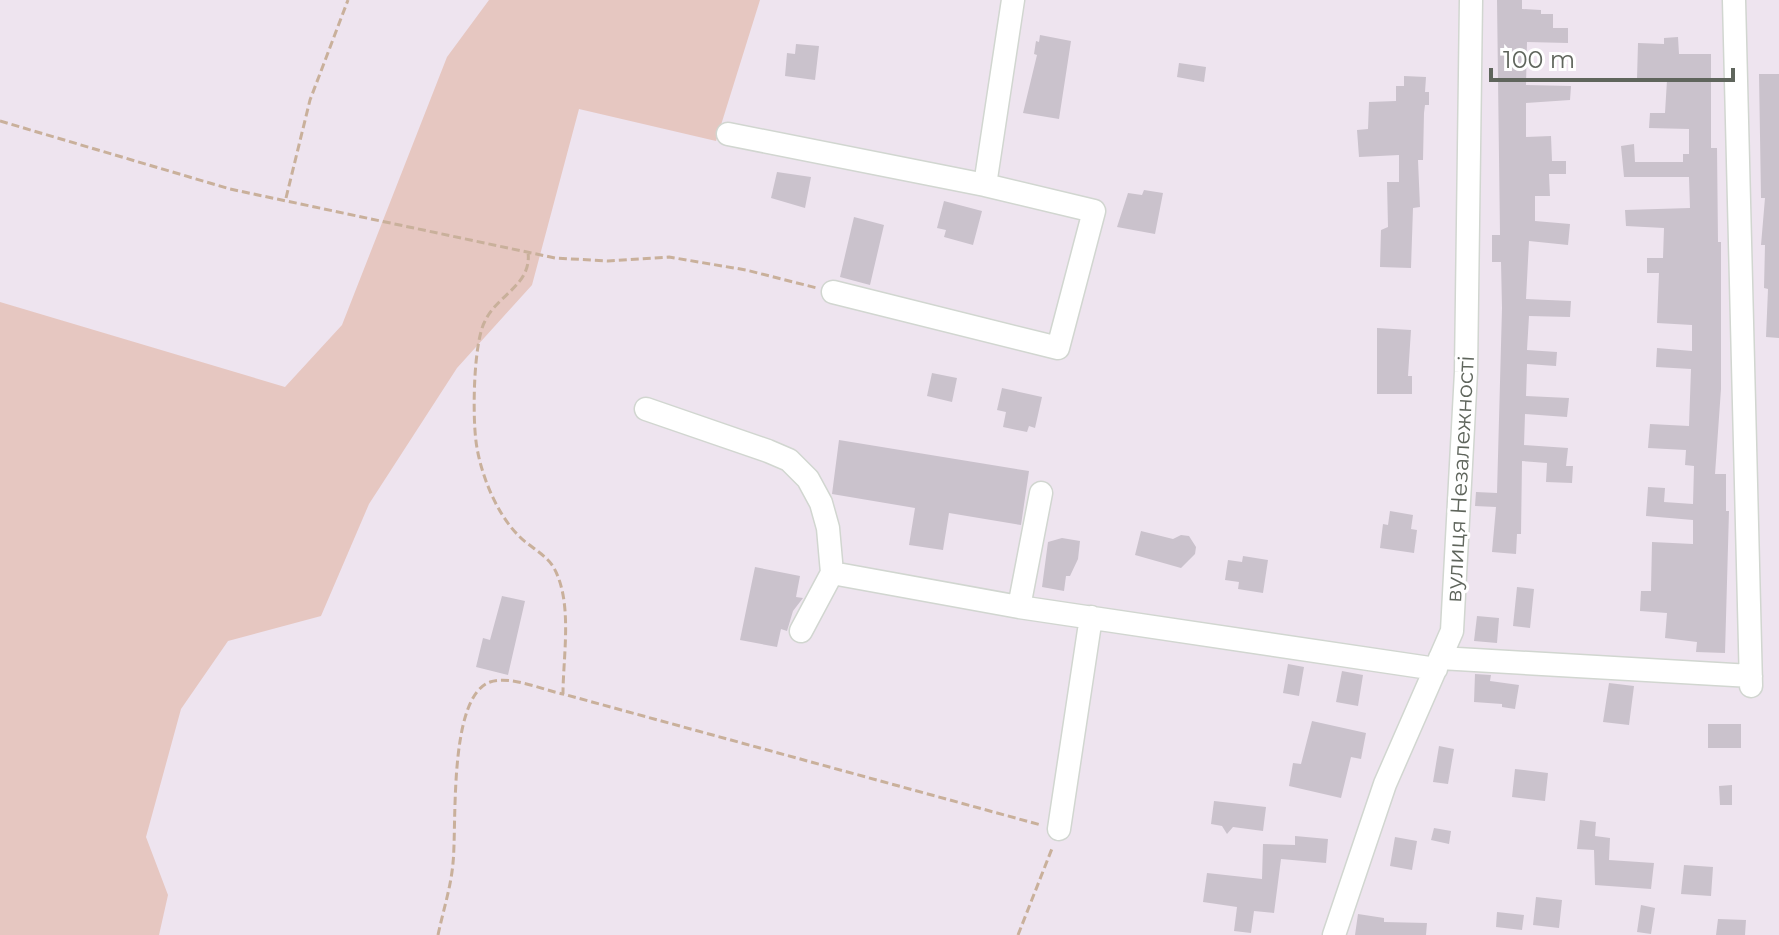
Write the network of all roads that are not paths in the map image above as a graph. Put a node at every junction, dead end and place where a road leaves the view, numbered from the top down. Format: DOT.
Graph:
graph roads {
  1 [pos="1013,0"];
  2 [pos="1471,0"];
  3 [pos="1734,0"];
  4 [pos="728,134"];
  5 [pos="985,185"];
  6 [pos="833,292"];
  7 [pos="646,409"];
  8 [pos="1041,493"];
  9 [pos="832,573"];
  10 [pos="1019,607"];
  11 [pos="1091,617"];
  12 [pos="801,631"];
  13 [pos="1438,663"];
  14 [pos="1059,829"];
  15 [pos="1334,935"];
  1 -- 5 [label="street"];
  2 -- 13 [label="street, вулиця Незалежності"];
  3 -- 13 [label="street"];
  4 -- 5 [label="street"];
  5 -- 6 [label="street"];
  7 -- 9 [label="street"];
  8 -- 10 [label="street"];
  9 -- 10 [label="street"];
  9 -- 12 [label="street"];
  10 -- 11 [label="street"];
  11 -- 13 [label="street"];
  11 -- 14 [label="street"];
  13 -- 15 [label="street, вулиця Незалежності"];
}
